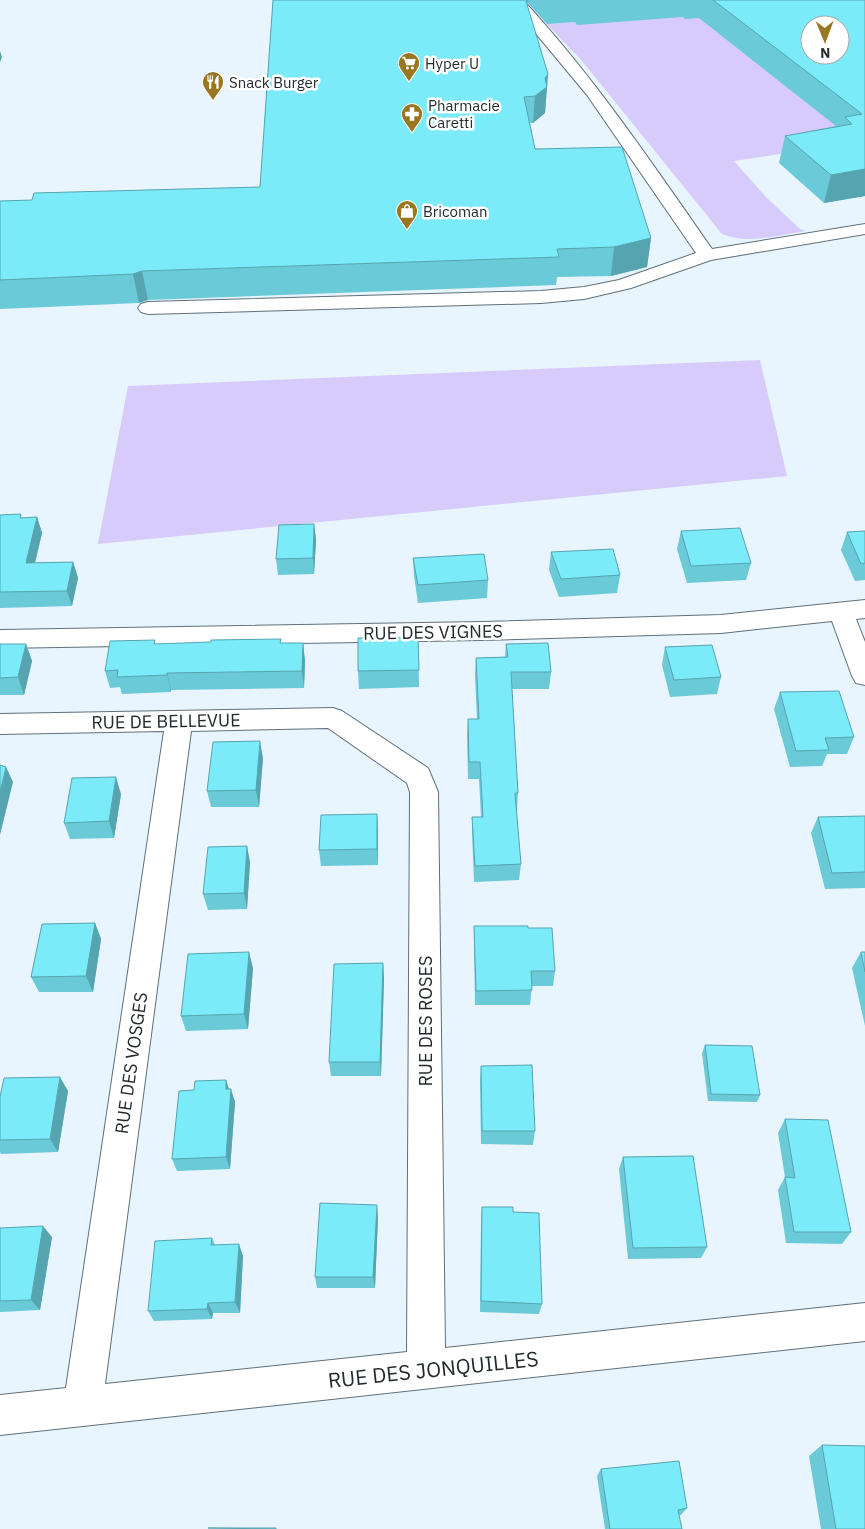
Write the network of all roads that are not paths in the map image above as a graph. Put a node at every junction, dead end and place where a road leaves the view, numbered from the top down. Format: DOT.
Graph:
graph roads {
  1 [pos="515,0"];
  2 [pos="865,229"];
  3 [pos="708,255"];
  4 [pos="148,308"];
  5 [pos="853,610"];
  6 [pos="0,639"];
  7 [pos="865,676"];
  8 [pos="333,718"];
  9 [pos="179,720"];
  10 [pos="0,724"];
  11 [pos="865,1322"];
  12 [pos="426,1370"];
  13 [pos="83,1406"];
  14 [pos="0,1415"];
  1 -- 3 [label="street"];
  2 -- 3 [label="street"];
  3 -- 4 [label="street"];
  5 -- 6 [label="street, RUE DES VIGNES"];
  5 -- 7 [label="street"];
  8 -- 9 [label="street, RUE DE BELLEVUE"];
  8 -- 12 [label="street, RUE DES ROSES"];
  9 -- 10 [label="street, RUE DE BELLEVUE"];
  9 -- 13 [label="street, RUE DES VOSGES"];
  11 -- 12 [label="street, RUE DES JONQUILLES"];
  12 -- 13 [label="street, RUE DES JONQUILLES"];
  13 -- 14 [label="street, RUE DES JONQUILLES"];
}
